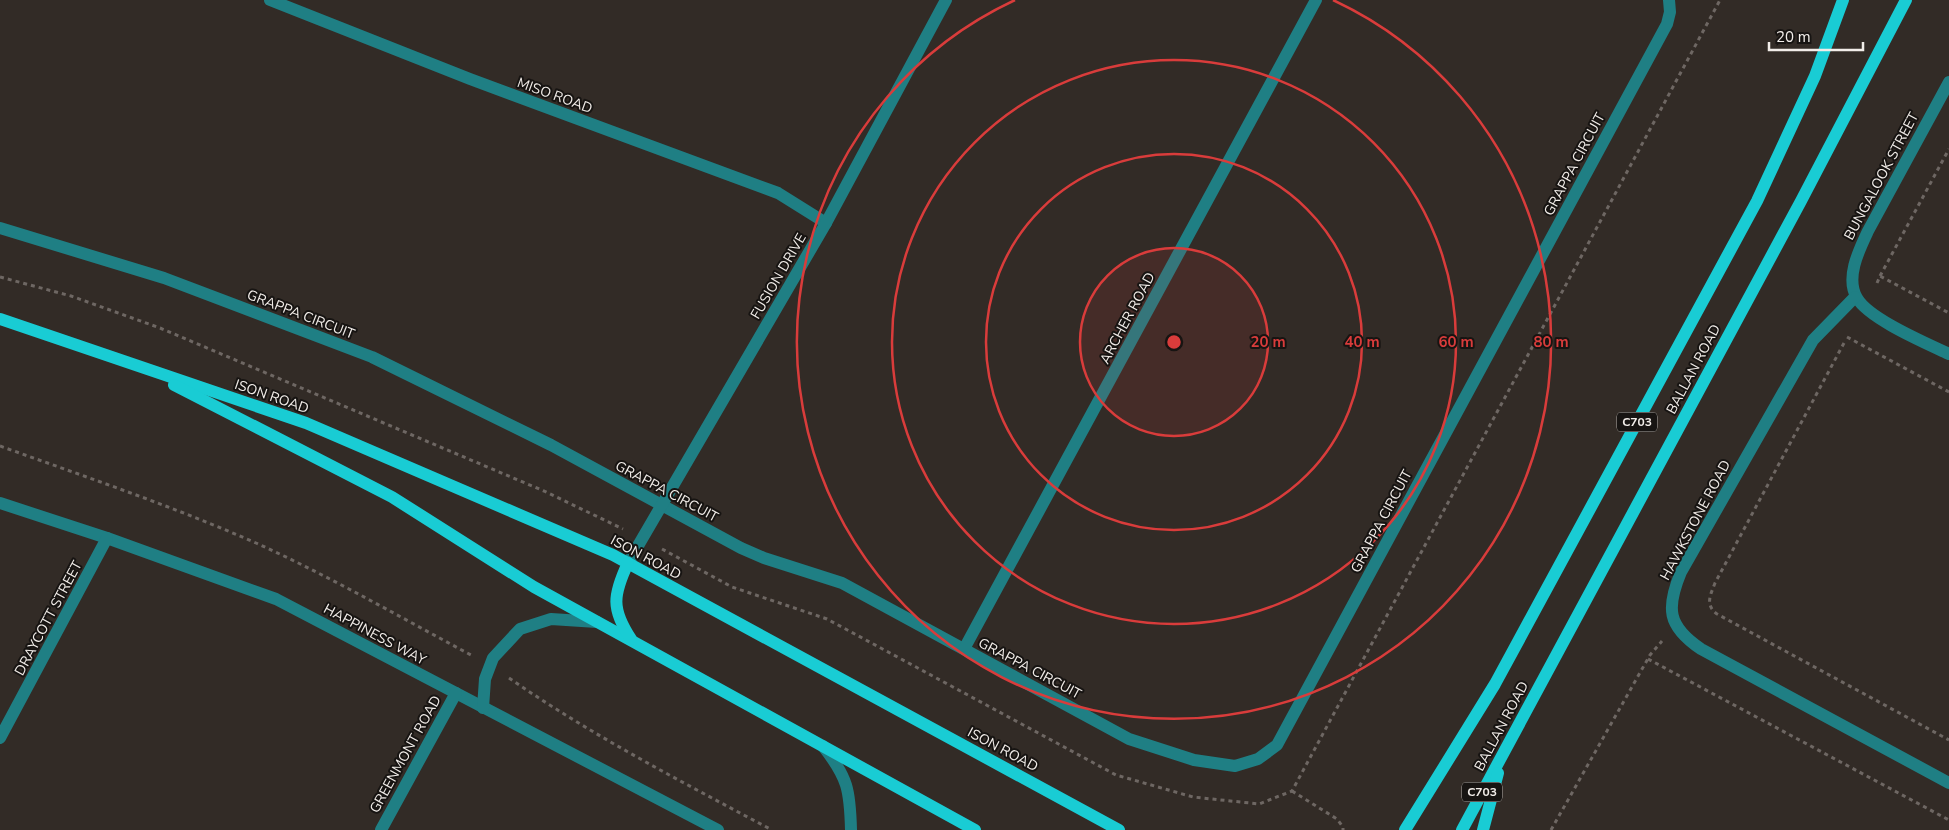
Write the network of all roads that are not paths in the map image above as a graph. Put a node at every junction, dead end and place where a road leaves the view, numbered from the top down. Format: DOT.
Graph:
graph roads {
  1 [pos="270,0"];
  2 [pos="946,0"];
  3 [pos="1316,0"];
  4 [pos="1669,0"];
  5 [pos="1842,0"];
  6 [pos="1906,0"];
  7 [pos="1949,82"];
  8 [pos="826,223"];
  9 [pos="0,228"];
  10 [pos="1859,302"];
  11 [pos="0,320"];
  12 [pos="1949,354"];
  13 [pos="134,364"];
  14 [pos="0,503"];
  15 [pos="660,505"];
  16 [pos="107,538"];
  17 [pos="628,563"];
  18 [pos="597,622"];
  19 [pos="632,641"];
  20 [pos="964,650"];
  21 [pos="456,693"];
  22 [pos="483,708"];
  23 [pos="0,738"];
  24 [pos="823,746"];
  25 [pos="1503,753"];
  26 [pos="1949,783"];
  27 [pos="1106,822"];
  28 [pos="381,830"];
  29 [pos="718,830"];
  30 [pos="851,830"];
  31 [pos="976,830"];
  32 [pos="1119,830"];
  33 [pos="1129,830"];
  34 [pos="1405,830"];
  35 [pos="1462,830"];
  36 [pos="1483,830"];
  1 -- 8 [label="street, MISO ROAD"];
  2 -- 8 [label="street, FUSION DRIVE"];
  3 -- 20 [label="street, ARCHER ROAD"];
  4 -- 20 [label="street, GRAPPA CIRCUIT"];
  5 -- 34 [label="main road, BALLAN ROAD / C703"];
  6 -- 25 [label="main road, BALLAN ROAD / C703"];
  7 -- 10 [label="street, BUNGALOOK STREET"];
  8 -- 15 [label="street, FUSION DRIVE"];
  9 -- 15 [label="street, GRAPPA CIRCUIT"];
  10 -- 12 [label="street"];
  10 -- 26 [label="street, HAWKSTONE ROAD"];
  11 -- 13 [label="main road, ISON ROAD"];
  13 -- 17 [label="main road, ISON ROAD"];
  13 -- 18 [label="main road, ISON ROAD"];
  14 -- 16 [label="street, HAPPINESS WAY"];
  15 -- 17 [label="street, FUSION DRIVE"];
  15 -- 20 [label="street, GRAPPA CIRCUIT"];
  16 -- 21 [label="street, HAPPINESS WAY"];
  16 -- 23 [label="street, DRAYCOTT STREET"];
  17 -- 19 [label="main road"];
  17 -- 27 [label="main road, ISON ROAD"];
  18 -- 19 [label="main road, ISON ROAD"];
  18 -- 22 [label="street"];
  19 -- 24 [label="main road, ISON ROAD"];
  21 -- 22 [label="street, HAPPINESS WAY"];
  21 -- 28 [label="street, GREENMONT ROAD"];
  22 -- 29 [label="street, HAPPINESS WAY"];
  24 -- 30 [label="street"];
  24 -- 31 [label="main road, ISON ROAD"];
  25 -- 35 [label="main road, BALLAN ROAD / C703"];
  25 -- 36 [label="main road"];
  27 -- 32 [label="main road, ISON ROAD"];
  27 -- 33 [label="main road"];
}
